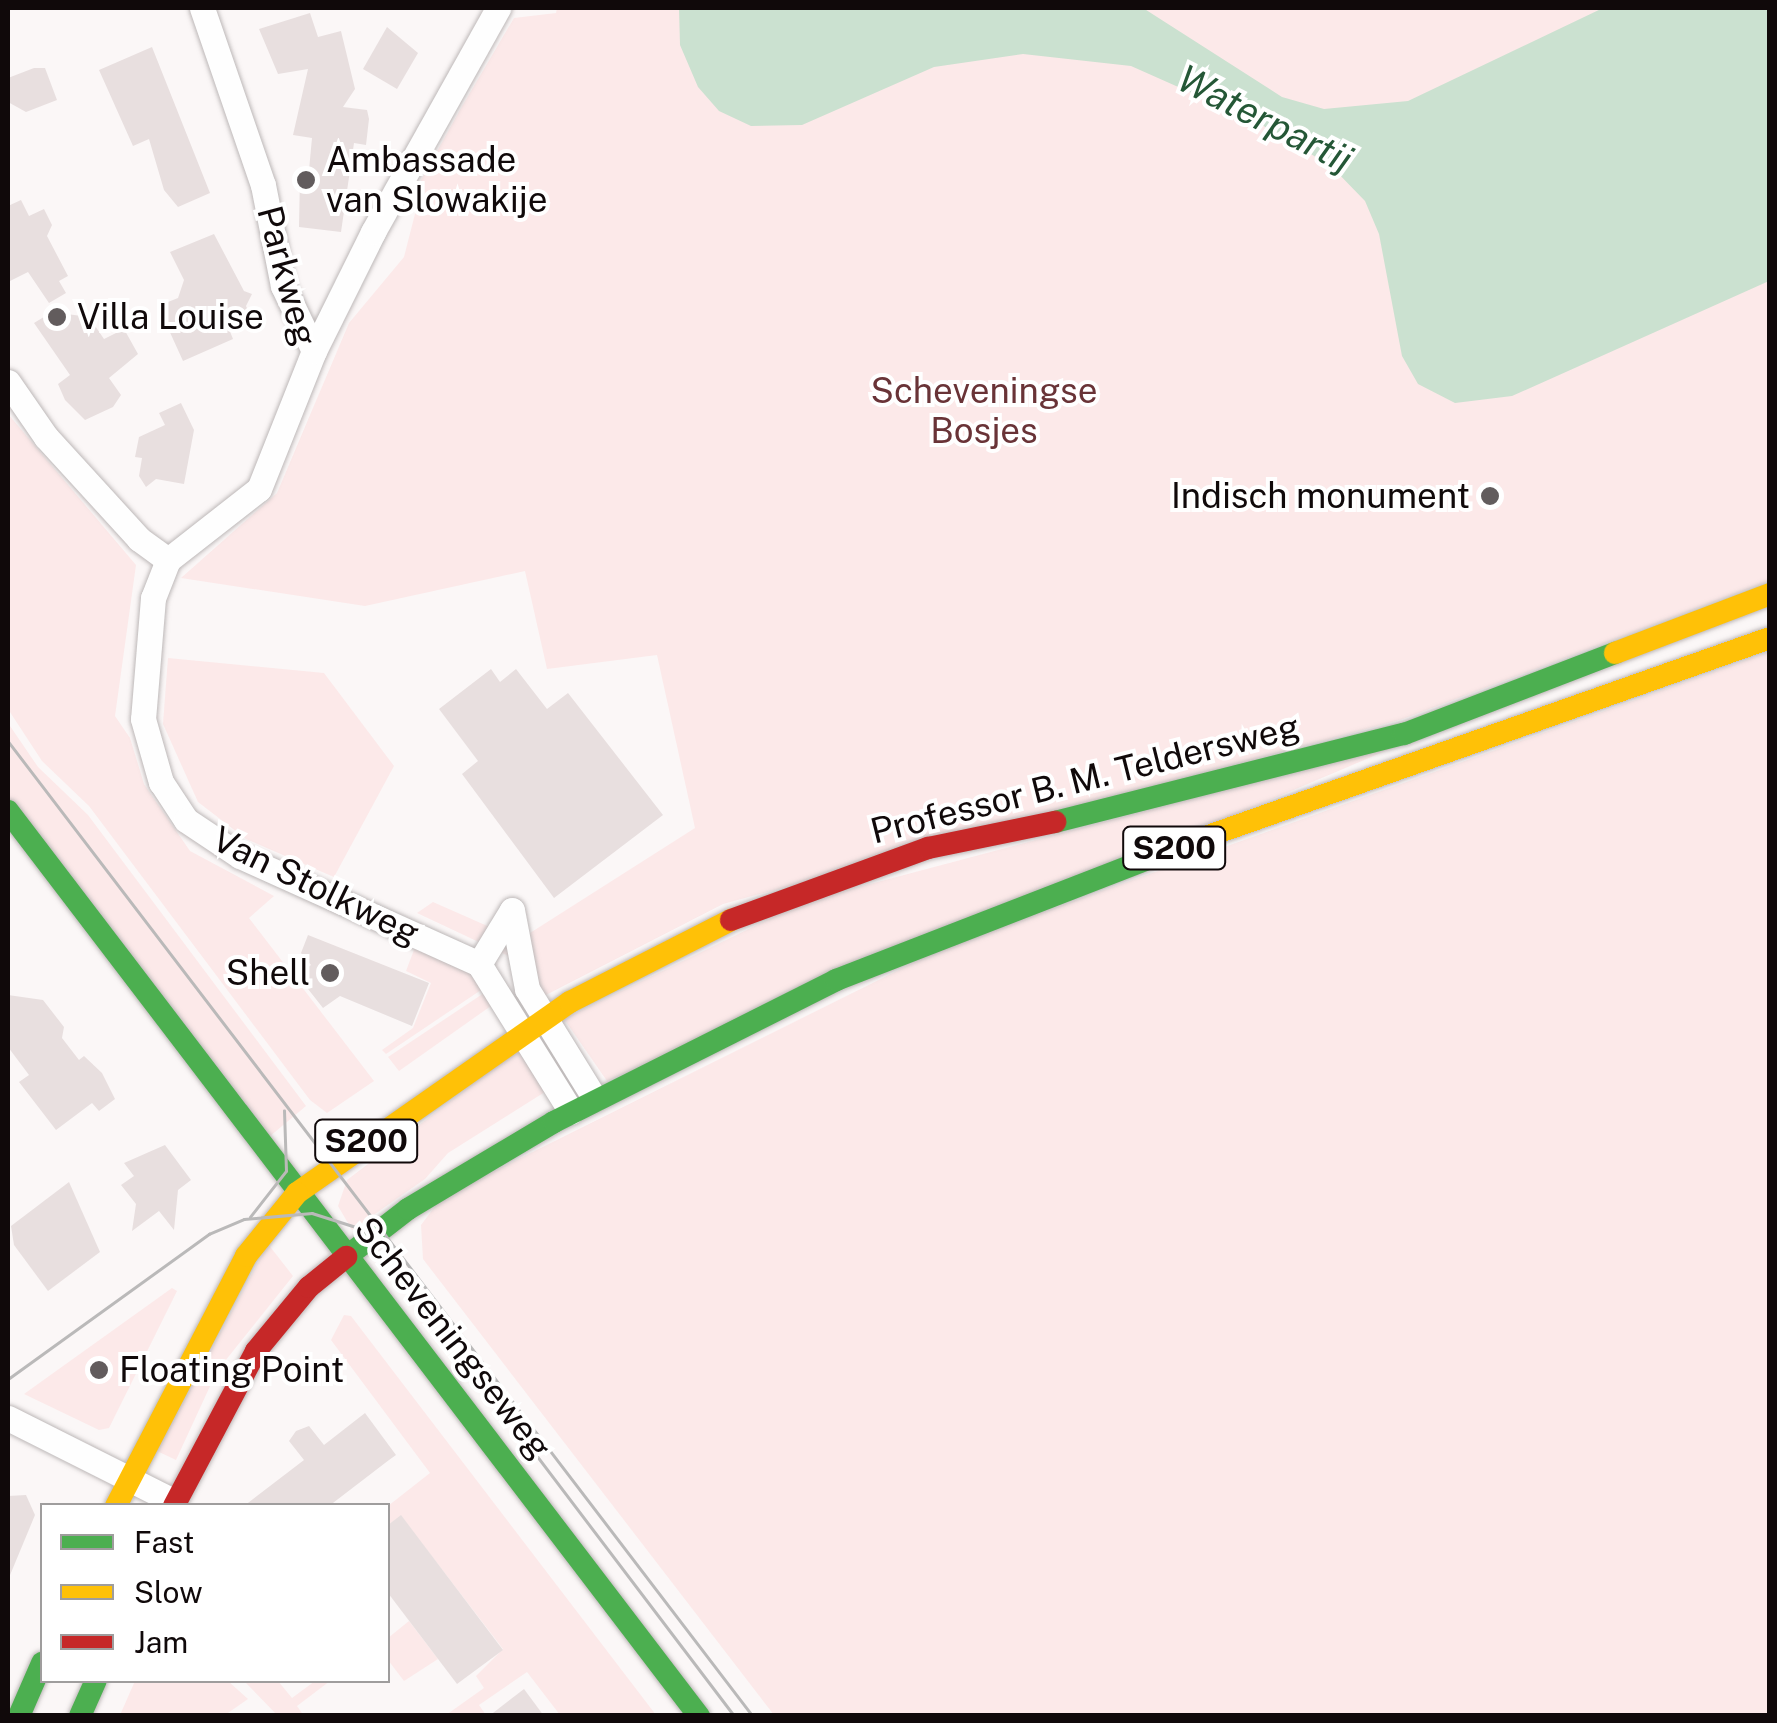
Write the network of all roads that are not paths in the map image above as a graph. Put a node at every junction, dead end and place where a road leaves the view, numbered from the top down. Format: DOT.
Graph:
graph roads {
  1 [pos="202,8"];
  2 [pos="498,8"];
  3 [pos="314,352"];
  4 [pos="8,382"];
  5 [pos="168,560"];
  6 [pos="1770,594"];
  7 [pos="1770,638"];
  8 [pos="8,811"];
  9 [pos="479,964"];
  10 [pos="546,1019"];
  11 [pos="522,1033"];
  12 [pos="596,1099"];
  13 [pos="571,1112"];
  14 [pos="297,1193"];
  15 [pos="346,1257"];
  16 [pos="8,1421"];
  17 [pos="128,1480"];
  18 [pos="117,1503"];
  19 [pos="172,1503"];
  20 [pos="175,1503"];
  21 [pos="40,1667"];
  22 [pos="95,1683"];
  23 [pos="20,1716"];
  24 [pos="80,1716"];
  25 [pos="698,1716"];
  1 -- 3 [label="street, Parkweg"];
  2 -- 3 [label="street"];
  3 -- 5 [label="street, Parkweg"];
  4 -- 5 [label="street"];
  5 -- 9 [label="street, Van Stolkweg"];
  6 -- 10 [label="main road, Professor B. M. Teldersweg / S200"];
  7 -- 12 [label="main road, S200"];
  8 -- 14 [label="main road, Scheveningseweg"];
  9 -- 10 [label="street"];
  9 -- 11 [label="street"];
  10 -- 11 [label="main road, Professor B. M. Teldersweg / S200"];
  10 -- 12 [label="street"];
  11 -- 13 [label="street"];
  11 -- 14 [label="main road, Professor B. M. Teldersweg / S200"];
  12 -- 13 [label="main road, S200"];
  13 -- 15 [label="main road, S200"];
  14 -- 15 [label="main road, Scheveningseweg"];
  14 -- 17 [label="main road, S200"];
  15 -- 20 [label="main road, S200"];
  15 -- 25 [label="main road, Scheveningseweg"];
  16 -- 17 [label="street"];
  17 -- 18 [label="main road, S200"];
  17 -- 19 [label="street"];
  21 -- 23 [label="main road"];
  22 -- 24 [label="main road"];
}
